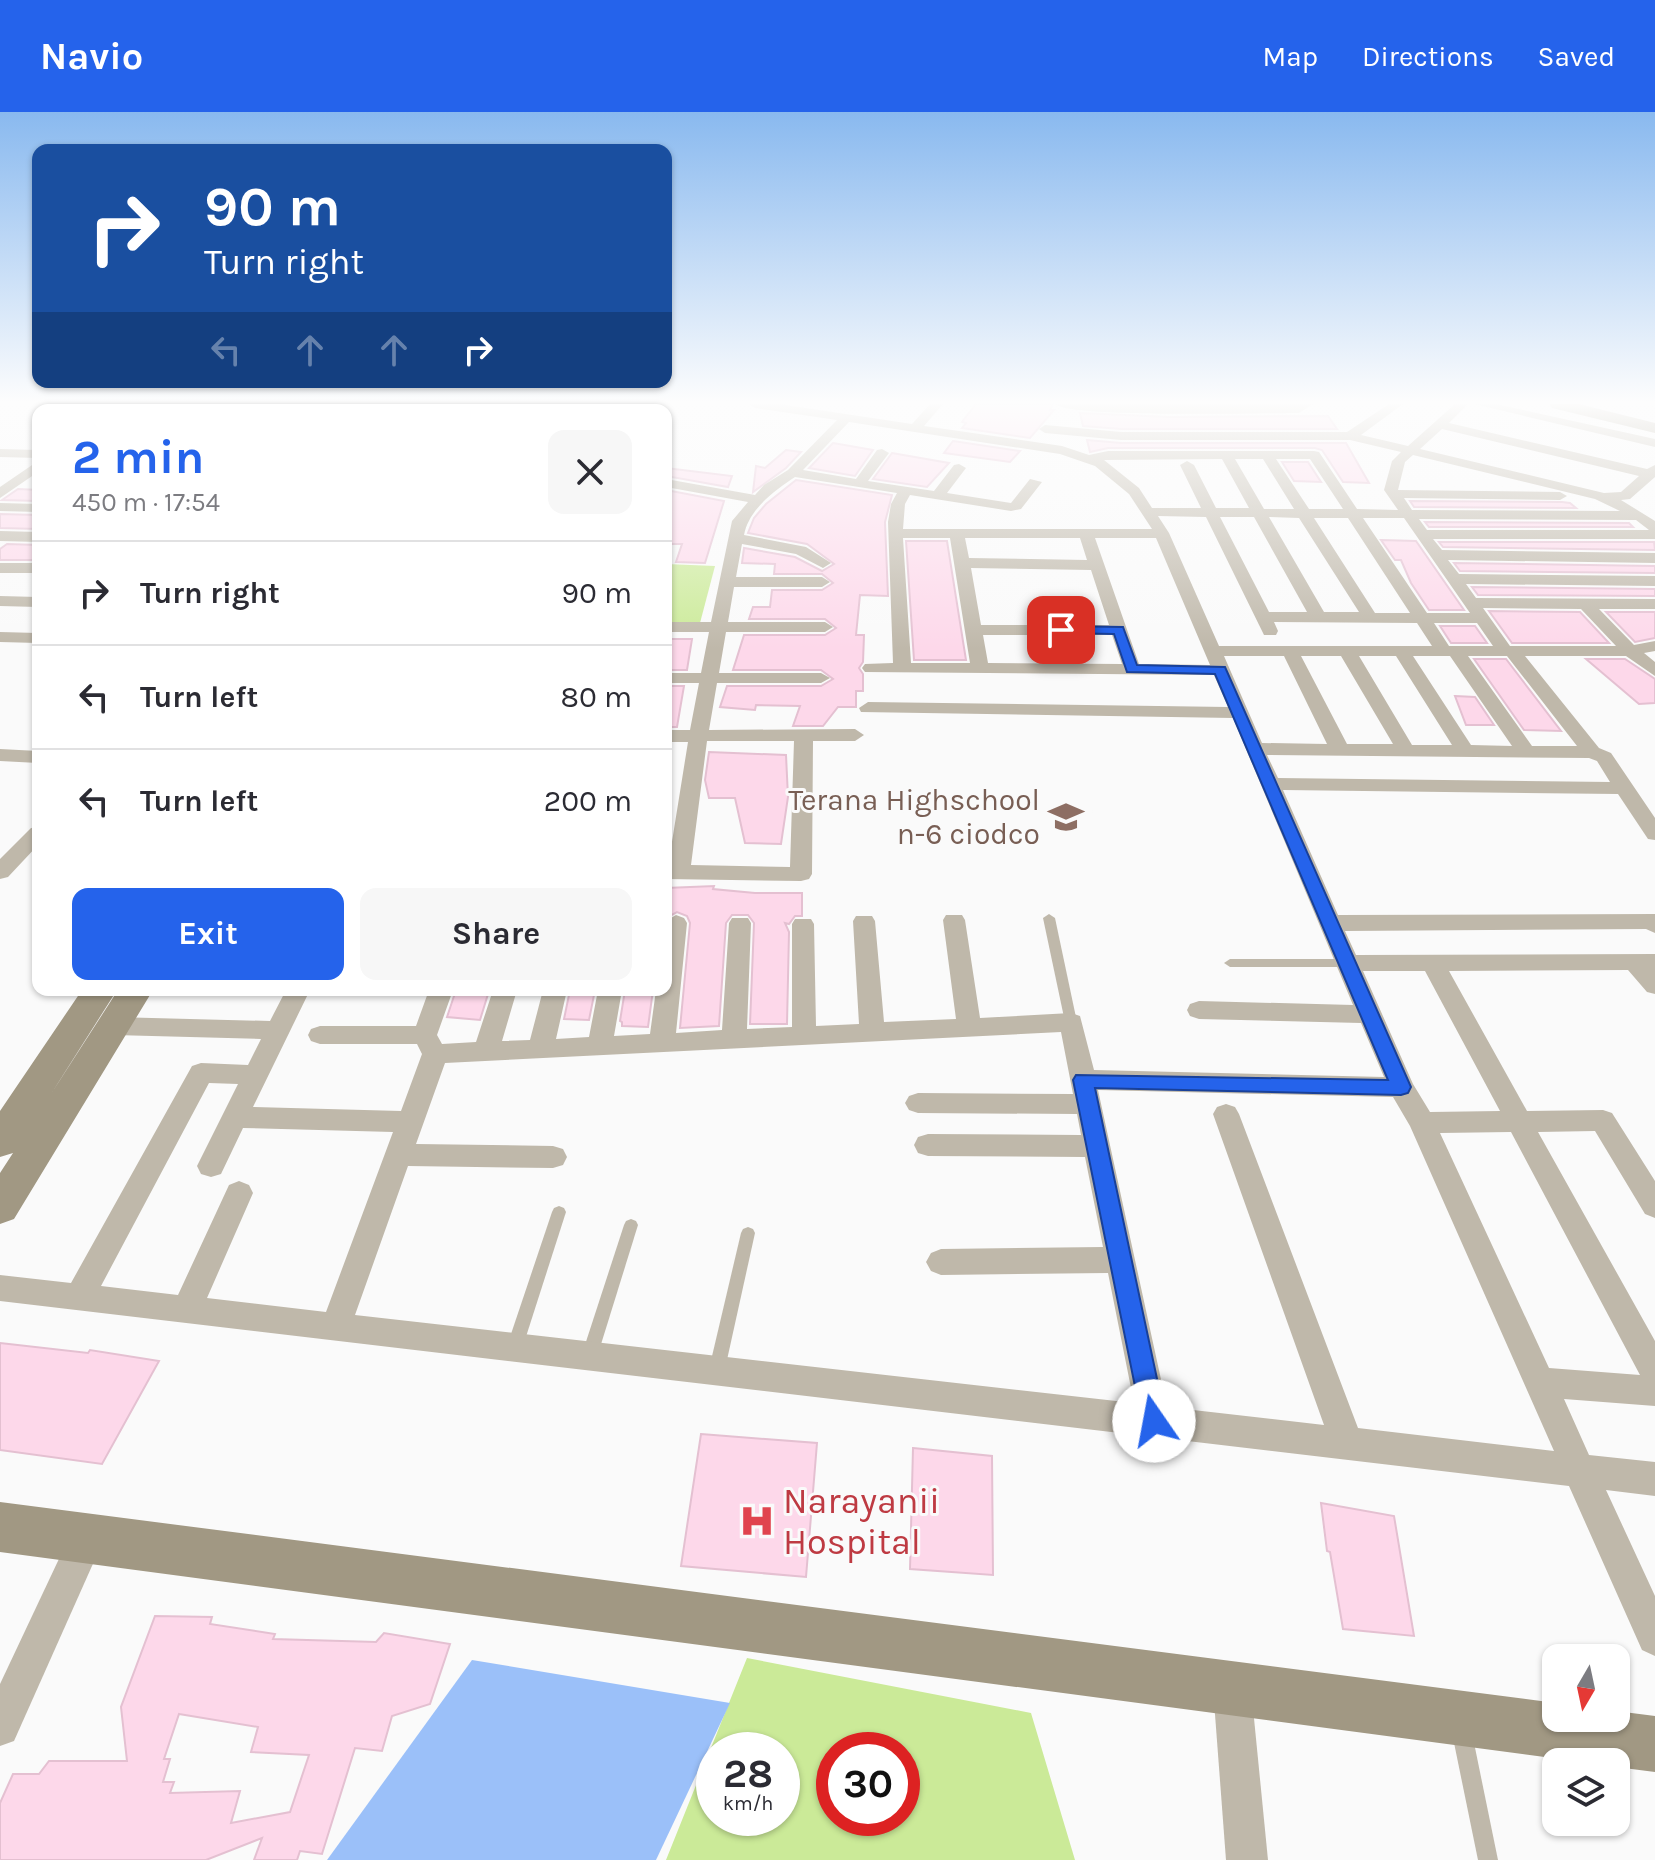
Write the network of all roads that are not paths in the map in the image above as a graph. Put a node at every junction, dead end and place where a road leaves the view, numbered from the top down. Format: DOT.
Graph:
graph roads {
  1 [pos="685,486"];
  2 [pos="773,486"];
  3 [pos="861,486"];
  4 [pos="945,486"];
  5 [pos="1032,486"];
  6 [pos="1127,486"];
  7 [pos="1197,486"];
  8 [pos="1243,486"];
  9 [pos="1287,486"];
  10 [pos="1333,486"];
  11 [pos="1392,486"];
  12 [pos="1557,486"];
  13 [pos="1629,486"];
  14 [pos="1635,487"];
  15 [pos="904,493"];
  16 [pos="1394,494"];
  17 [pos="938,495"];
  18 [pos="672,497"];
  19 [pos="1604,497"];
  20 [pos="758,500"];
  21 [pos="0,507"];
  22 [pos="32,508"];
  23 [pos="1148,512"];
  24 [pos="1210,513"];
  25 [pos="1258,513"];
  26 [pos="1305,513"];
  27 [pos="1351,514"];
  28 [pos="1408,514"];
  29 [pos="1640,516"];
  30 [pos="1655,528"];
  31 [pos="1086,533"];
  32 [pos="1162,533"];
  33 [pos="896,534"];
  34 [pos="957,534"];
  35 [pos="1422,534"];
  36 [pos="1655,535"];
  37 [pos="0,536"];
  38 [pos="32,537"];
  39 [pos="735,538"];
  40 [pos="1437,555"];
  41 [pos="1655,558"];
  42 [pos="823,563"];
  43 [pos="964,563"];
  44 [pos="1096,565"];
  45 [pos="0,568"];
  46 [pos="32,568"];
  47 [pos="1454,579"];
  48 [pos="1655,581"];
  49 [pos="726,582"];
  50 [pos="822,582"];
  51 [pos="0,601"];
  52 [pos="32,602"];
  53 [pos="1471,603"];
  54 [pos="1586,604"];
  55 [pos="1655,604"];
  56 [pos="1263,617"];
  57 [pos="1318,617"];
  58 [pos="1370,617"];
  59 [pos="1421,617"];
  60 [pos="1481,618"];
  61 [pos="672,627"];
  62 [pos="825,627"];
  63 [pos="718,628"];
  64 [pos="974,630"];
  65 [pos="1119,630"];
  66 [pos="0,637"];
  67 [pos="32,638"];
  68 [pos="1655,646"];
  69 [pos="1285,651"];
  70 [pos="1347,651"];
  71 [pos="1401,651"];
  72 [pos="1450,651"];
  73 [pos="1509,651"];
  74 [pos="1630,651"];
  75 [pos="1216,660"];
  76 [pos="902,667"];
  77 [pos="871,668"];
  78 [pos="980,668"];
  79 [pos="1132,669"];
  80 [pos="1655,671"];
  81 [pos="672,678"];
  82 [pos="709,678"];
  83 [pos="821,678"];
  84 [pos="868,708"];
  85 [pos="1239,713"];
  86 [pos="804,735"];
  87 [pos="855,735"];
  88 [pos="672,736"];
  89 [pos="698,736"];
  90 [pos="1254,749"];
  91 [pos="1340,750"];
  92 [pos="1406,750"];
  93 [pos="1465,751"];
  94 [pos="1526,751"];
  95 [pos="1592,752"];
  96 [pos="0,755"];
  97 [pos="32,757"];
  98 [pos="1269,784"];
  99 [pos="1625,788"];
  100 [pos="1655,834"];
  101 [pos="32,839"];
  102 [pos="0,872"];
  103 [pos="673,872"];
  104 [pos="1049,918"];
  105 [pos="954,920"];
  106 [pos="864,921"];
  107 [pos="676,923"];
  108 [pos="740,923"];
  109 [pos="1331,923"];
  110 [pos="803,924"];
  111 [pos="1655,925"];
  112 [pos="672,957"];
  113 [pos="1432,962"];
  114 [pos="1644,962"];
  115 [pos="1230,963"];
  116 [pos="1349,963"];
  117 [pos="1655,986"];
  118 [pos="96,996"];
  119 [pos="132,996"];
  120 [pos="295,996"];
  121 [pos="440,996"];
  122 [pos="503,996"];
  123 [pos="554,996"];
  124 [pos="609,996"];
  125 [pos="667,996"];
  126 [pos="1199,1010"];
  127 [pos="1371,1014"];
  128 [pos="1071,1022"];
  129 [pos="114,1026"];
  130 [pos="969,1027"];
  131 [pos="278,1030"];
  132 [pos="872,1032"];
  133 [pos="320,1035"];
  134 [pos="804,1035"];
  135 [pos="734,1039"];
  136 [pos="662,1042"];
  137 [pos="430,1044"];
  138 [pos="600,1045"];
  139 [pos="541,1048"];
  140 [pos="486,1051"];
  141 [pos="256,1075"];
  142 [pos="1401,1087"];
  143 [pos="1086,1092"];
  144 [pos="918,1103"];
  145 [pos="1226,1114"];
  146 [pos="235,1117"];
  147 [pos="1519,1121"];
  148 [pos="410,1122"];
  149 [pos="1422,1123"];
  150 [pos="0,1142"];
  151 [pos="928,1145"];
  152 [pos="1097,1146"];
  153 [pos="398,1155"];
  154 [pos="553,1157"];
  155 [pos="211,1166"];
  156 [pos="239,1193"];
  157 [pos="1655,1206"];
  158 [pos="0,1207"];
  159 [pos="559,1212"];
  160 [pos="631,1225"];
  161 [pos="748,1233"];
  162 [pos="1120,1260"];
  163 [pos="941,1262"];
  164 [pos="0,1288"];
  165 [pos="79,1298"];
  166 [pos="186,1311"];
  167 [pos="335,1329"];
  168 [pos="514,1349"];
  169 [pos="589,1357"];
  170 [pos="716,1372"];
  171 [pos="1655,1372"];
  172 [pos="1540,1382"];
  173 [pos="1655,1391"];
  174 [pos="1154,1421"];
  175 [pos="1347,1443"];
  176 [pos="1579,1470"];
  177 [pos="1655,1479"];
  178 [pos="0,1527"];
  179 [pos="86,1539"];
  180 [pos="1655,1637"];
  181 [pos="1232,1688"];
  182 [pos="1459,1718"];
  183 [pos="0,1727"];
  184 [pos="1655,1744"];
  185 [pos="1247,1860"];
  186 [pos="1488,1860"];
  1 -- 18 [label="street"];
  1 -- 20 [label="street"];
  2 -- 20 [label="street"];
  3 -- 15 [label="street"];
  4 -- 17 [label="street"];
  5 -- 17 [label="street"];
  6 -- 23 [label="street"];
  7 -- 24 [label="street"];
  8 -- 25 [label="street"];
  9 -- 26 [label="street"];
  10 -- 27 [label="street"];
  11 -- 16 [label="street"];
  12 -- 19 [label="street"];
  13 -- 14 [label="street"];
  14 -- 19 [label="street"];
  15 -- 17 [label="street"];
  15 -- 33 [label="street"];
  16 -- 19 [label="street"];
  16 -- 28 [label="street"];
  19 -- 29 [label="street"];
  20 -- 39 [label="street"];
  21 -- 22 [label="street"];
  23 -- 24 [label="street"];
  23 -- 32 [label="street"];
  24 -- 25 [label="street"];
  24 -- 56 [label="street"];
  25 -- 26 [label="street"];
  25 -- 57 [label="street"];
  26 -- 27 [label="street"];
  26 -- 58 [label="street"];
  27 -- 28 [label="street"];
  27 -- 59 [label="street"];
  28 -- 29 [label="street"];
  28 -- 35 [label="street"];
  29 -- 30 [label="street"];
  31 -- 32 [label="street"];
  31 -- 34 [label="street"];
  31 -- 44 [label="street"];
  32 -- 75 [label="street"];
  33 -- 34 [label="street"];
  33 -- 76 [label="street"];
  34 -- 43 [label="street"];
  35 -- 36 [label="street"];
  35 -- 40 [label="street"];
  37 -- 38 [label="street"];
  39 -- 42 [label="street"];
  39 -- 49 [label="street"];
  40 -- 41 [label="street"];
  40 -- 47 [label="street"];
  43 -- 44 [label="street"];
  43 -- 64 [label="street"];
  44 -- 65 [label="street"];
  45 -- 46 [label="street"];
  47 -- 48 [label="street"];
  47 -- 53 [label="street"];
  49 -- 50 [label="street"];
  49 -- 63 [label="street"];
  51 -- 52 [label="street"];
  53 -- 54 [label="street"];
  53 -- 60 [label="street"];
  54 -- 55 [label="street"];
  54 -- 74 [label="street"];
  56 -- 57 [label="street"];
  56 -- 69 [label="street"];
  57 -- 58 [label="street"];
  58 -- 59 [label="street"];
  59 -- 60 [label="street"];
  59 -- 72 [label="street"];
  60 -- 73 [label="street"];
  61 -- 63 [label="street"];
  62 -- 63 [label="street"];
  63 -- 82 [label="street"];
  64 -- 65 [label="street"];
  64 -- 78 [label="street"];
  65 -- 79 [label="street"];
  66 -- 67 [label="street"];
  68 -- 74 [label="street"];
  69 -- 70 [label="street"];
  69 -- 75 [label="street"];
  69 -- 91 [label="street"];
  70 -- 71 [label="street"];
  70 -- 92 [label="street"];
  71 -- 72 [label="street"];
  71 -- 93 [label="street"];
  72 -- 73 [label="street"];
  72 -- 94 [label="street"];
  73 -- 74 [label="street"];
  73 -- 95 [label="street"];
  74 -- 80 [label="street"];
  75 -- 79 [label="street"];
  75 -- 85 [label="street"];
  76 -- 77 [label="street"];
  76 -- 78 [label="street"];
  78 -- 79 [label="street"];
  81 -- 82 [label="street"];
  82 -- 83 [label="street"];
  82 -- 89 [label="street"];
  84 -- 85 [label="street"];
  85 -- 90 [label="street"];
  86 -- 87 [label="street"];
  86 -- 89 [label="street"];
  86 -- 103 [label="street"];
  88 -- 89 [label="street"];
  89 -- 103 [label="street"];
  90 -- 91 [label="street"];
  90 -- 98 [label="street"];
  91 -- 92 [label="street"];
  92 -- 93 [label="street"];
  93 -- 94 [label="street"];
  94 -- 95 [label="street"];
  95 -- 99 [label="street"];
  96 -- 97 [label="street"];
  98 -- 99 [label="street"];
  98 -- 109 [label="street"];
  99 -- 100 [label="street"];
  101 -- 102 [label="street"];
  104 -- 128 [label="lane"];
  105 -- 130 [label="street"];
  106 -- 132 [label="street"];
  107 -- 112 [label="street"];
  108 -- 135 [label="street"];
  109 -- 111 [label="street"];
  109 -- 116 [label="street"];
  110 -- 134 [label="street"];
  113 -- 114 [label="street"];
  113 -- 116 [label="street"];
  113 -- 147 [label="street"];
  114 -- 117 [label="street"];
  115 -- 116 [label="lane"];
  116 -- 127 [label="street"];
  118 -- 150 [label="street"];
  119 -- 129 [label="street"];
  120 -- 131 [label="street"];
  121 -- 137 [label="street"];
  122 -- 140 [label="street"];
  123 -- 139 [label="street"];
  124 -- 138 [label="street"];
  125 -- 136 [label="street"];
  126 -- 127 [label="street"];
  127 -- 142 [label="street"];
  128 -- 130 [label="street"];
  128 -- 143 [label="street"];
  129 -- 131 [label="street"];
  129 -- 158 [label="street"];
  130 -- 132 [label="street"];
  131 -- 141 [label="street"];
  132 -- 134 [label="street"];
  133 -- 137 [label="street"];
  134 -- 135 [label="street"];
  135 -- 136 [label="street"];
  136 -- 138 [label="street"];
  137 -- 140 [label="street"];
  137 -- 148 [label="street"];
  138 -- 139 [label="street"];
  139 -- 140 [label="street"];
  141 -- 146 [label="street"];
  141 -- 165 [label="street"];
  142 -- 143 [label="street"];
  142 -- 149 [label="street"];
  143 -- 144 [label="street"];
  143 -- 152 [label="street"];
  145 -- 175 [label="street"];
  146 -- 148 [label="street"];
  146 -- 155 [label="street"];
  147 -- 149 [label="street"];
  147 -- 157 [label="street"];
  147 -- 171 [label="street"];
  148 -- 153 [label="street"];
  149 -- 172 [label="street"];
  151 -- 152 [label="street"];
  152 -- 162 [label="street"];
  153 -- 154 [label="street"];
  153 -- 167 [label="street"];
  156 -- 166 [label="street"];
  159 -- 168 [label="lane"];
  160 -- 169 [label="lane"];
  161 -- 170 [label="lane"];
  162 -- 163 [label="street"];
  162 -- 174 [label="street"];
  164 -- 165 [label="street"];
  165 -- 166 [label="street"];
  166 -- 167 [label="street"];
  167 -- 168 [label="street"];
  168 -- 169 [label="street"];
  169 -- 170 [label="street"];
  170 -- 174 [label="street"];
  172 -- 173 [label="street"];
  172 -- 176 [label="street"];
  174 -- 175 [label="street"];
  175 -- 176 [label="street"];
  176 -- 177 [label="street"];
  176 -- 180 [label="street"];
  178 -- 179 [label="street"];
  179 -- 181 [label="street"];
  179 -- 183 [label="street"];
  181 -- 182 [label="street"];
  181 -- 185 [label="street"];
  182 -- 184 [label="street"];
  182 -- 186 [label="lane"];
}
